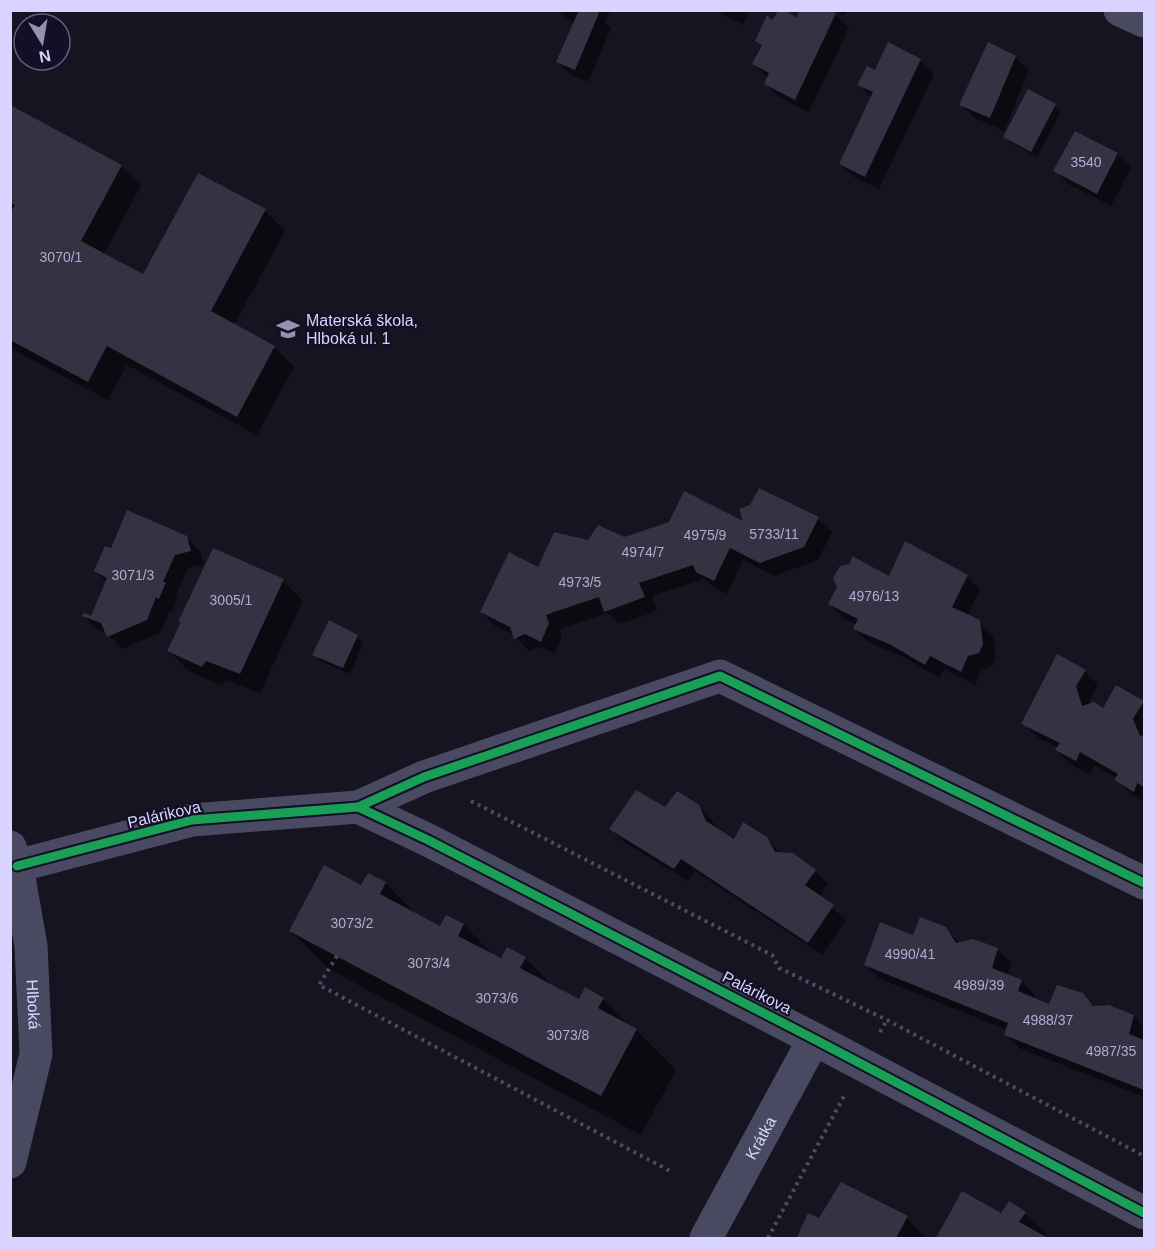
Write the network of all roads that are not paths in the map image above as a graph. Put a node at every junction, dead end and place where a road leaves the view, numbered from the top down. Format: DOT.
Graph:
graph roads {
  1 [pos="1120,10"];
  2 [pos="1144,21"];
  3 [pos="358,807"];
  4 [pos="14,856"];
  5 [pos="1144,883"];
  6 [pos="814,1039"];
  7 [pos="10,1162"];
  8 [pos="1143,1208"];
  9 [pos="706,1239"];
  1 -- 2 [label="street"];
  3 -- 4 [label="street, Palárikova"];
  3 -- 5 [label="street, Palárikova"];
  3 -- 6 [label="street, Palárikova"];
  4 -- 7 [label="street, Hlboká"];
  6 -- 8 [label="street, Palárikova"];
  6 -- 9 [label="street, Krátka"];
}
